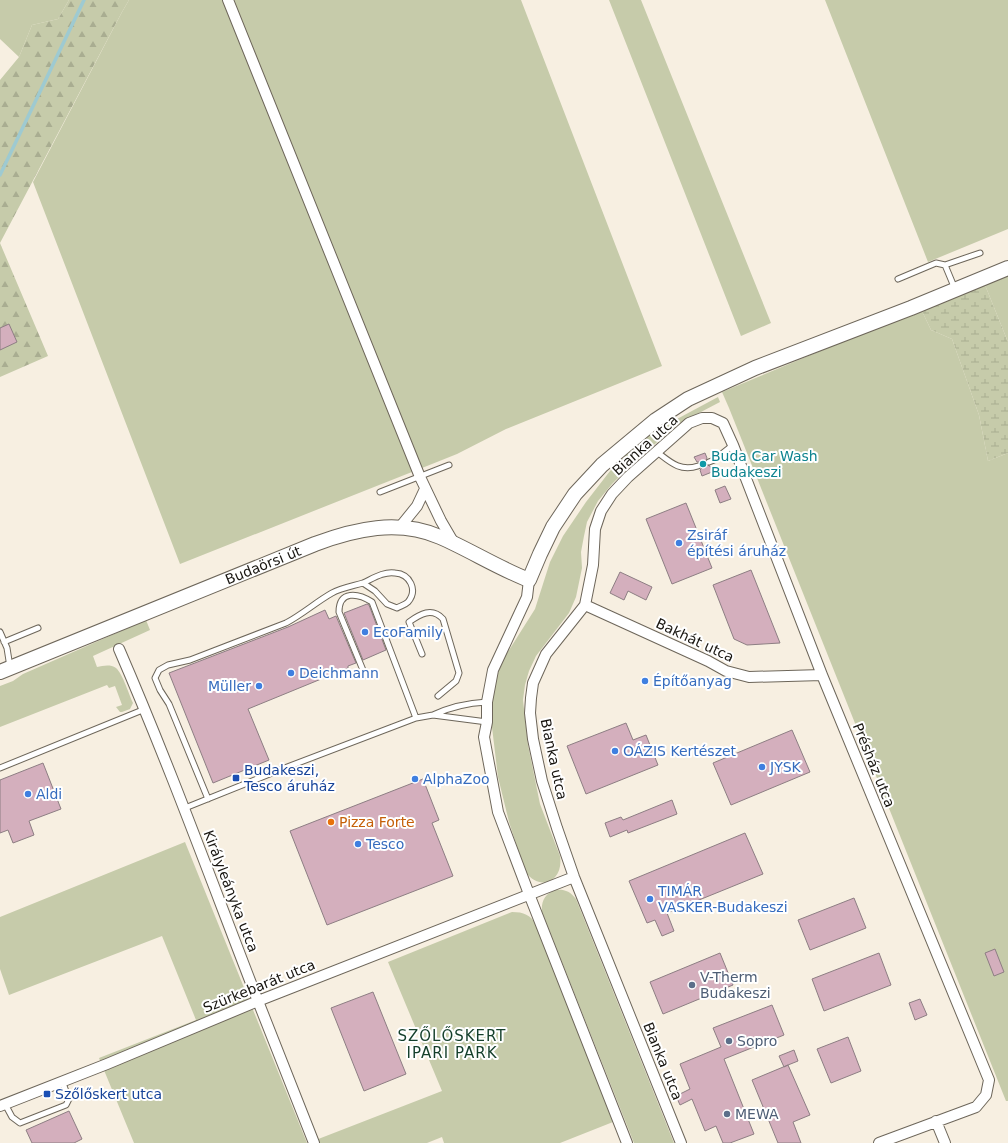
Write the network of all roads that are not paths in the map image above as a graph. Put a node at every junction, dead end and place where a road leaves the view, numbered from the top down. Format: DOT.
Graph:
graph roads {
  1 [pos="228,0"];
  2 [pos="980,253"];
  3 [pos="945,265"];
  4 [pos="1008,268"];
  5 [pos="898,279"];
  6 [pos="956,290"];
  7 [pos="733,445"];
  8 [pos="656,451"];
  9 [pos="709,462"];
  10 [pos="449,465"];
  11 [pos="698,466"];
  12 [pos="420,477"];
  13 [pos="425,489"];
  14 [pos="380,492"];
  15 [pos="400,527"];
  16 [pos="455,545"];
  17 [pos="529,580"];
  18 [pos="362,583"];
  19 [pos="585,605"];
  20 [pos="38,628"];
  21 [pos="0,632"];
  22 [pos="4,642"];
  23 [pos="119,649"];
  24 [pos="422,654"];
  25 [pos="5,670"];
  26 [pos="365,675"];
  27 [pos="822,676"];
  28 [pos="438,696"];
  29 [pos="487,702"];
  30 [pos="145,709"];
  31 [pos="433,715"];
  32 [pos="416,718"];
  33 [pos="487,722"];
  34 [pos="0,768"];
  35 [pos="208,799"];
  36 [pos="185,808"];
  37 [pos="574,877"];
  38 [pos="529,894"];
  39 [pos="258,1001"];
  40 [pos="62,1081"];
  41 [pos="3,1105"];
  42 [pos="936,1121"];
  43 [pos="314,1143"];
  44 [pos="627,1143"];
  45 [pos="681,1143"];
  46 [pos="879,1143"];
  47 [pos="945,1143"];
  1 -- 12 [label="street"];
  2 -- 3 [label="lane"];
  3 -- 5 [label="lane"];
  3 -- 6 [label="lane"];
  4 -- 6 [label="main road"];
  6 -- 17 [label="main road"];
  7 -- 8 [label="street, Bianka utca"];
  7 -- 9 [label="lane"];
  7 -- 27 [label="street, Présház utca"];
  8 -- 11 [label="lane"];
  8 -- 19 [label="street, Bianka utca"];
  10 -- 12 [label="lane"];
  12 -- 13 [label="street"];
  12 -- 14 [label="lane"];
  13 -- 15 [label="street"];
  13 -- 16 [label="street"];
  15 -- 16 [label="main road, Budaörsi út"];
  15 -- 25 [label="main road, Budaörsi út"];
  16 -- 17 [label="main road, Budaörsi út"];
  17 -- 29 [label="street"];
  18 -- 18 [label="lane"];
  18 -- 35 [label="lane"];
  19 -- 27 [label="street, Bakhát utca"];
  19 -- 37 [label="street, Bianka utca"];
  20 -- 22 [label="lane"];
  21 -- 22 [label="lane"];
  22 -- 25 [label="lane"];
  23 -- 30 [label="street, Királyleányka utca"];
  24 -- 28 [label="lane"];
  26 -- 32 [label="lane"];
  27 -- 42 [label="street, Présház utca"];
  29 -- 31 [label="lane"];
  29 -- 33 [label="street"];
  30 -- 34 [label="lane"];
  30 -- 36 [label="street, Királyleányka utca"];
  31 -- 32 [label="lane"];
  31 -- 33 [label="lane"];
  32 -- 35 [label="lane"];
  33 -- 38 [label="street"];
  35 -- 36 [label="lane"];
  36 -- 39 [label="street, Királyleányka utca"];
  37 -- 38 [label="street, Szürkebarát utca"];
  37 -- 45 [label="street, Bianka utca"];
  38 -- 39 [label="street, Szürkebarát utca"];
  38 -- 44 [label="street"];
  39 -- 40 [label="street, Szürkebarát utca"];
  39 -- 43 [label="street, Királyleányka utca"];
  40 -- 41 [label="street, Szürkebarát utca"];
  40 -- 41 [label="lane"];
  42 -- 46 [label="street"];
  42 -- 47 [label="street"];
}
